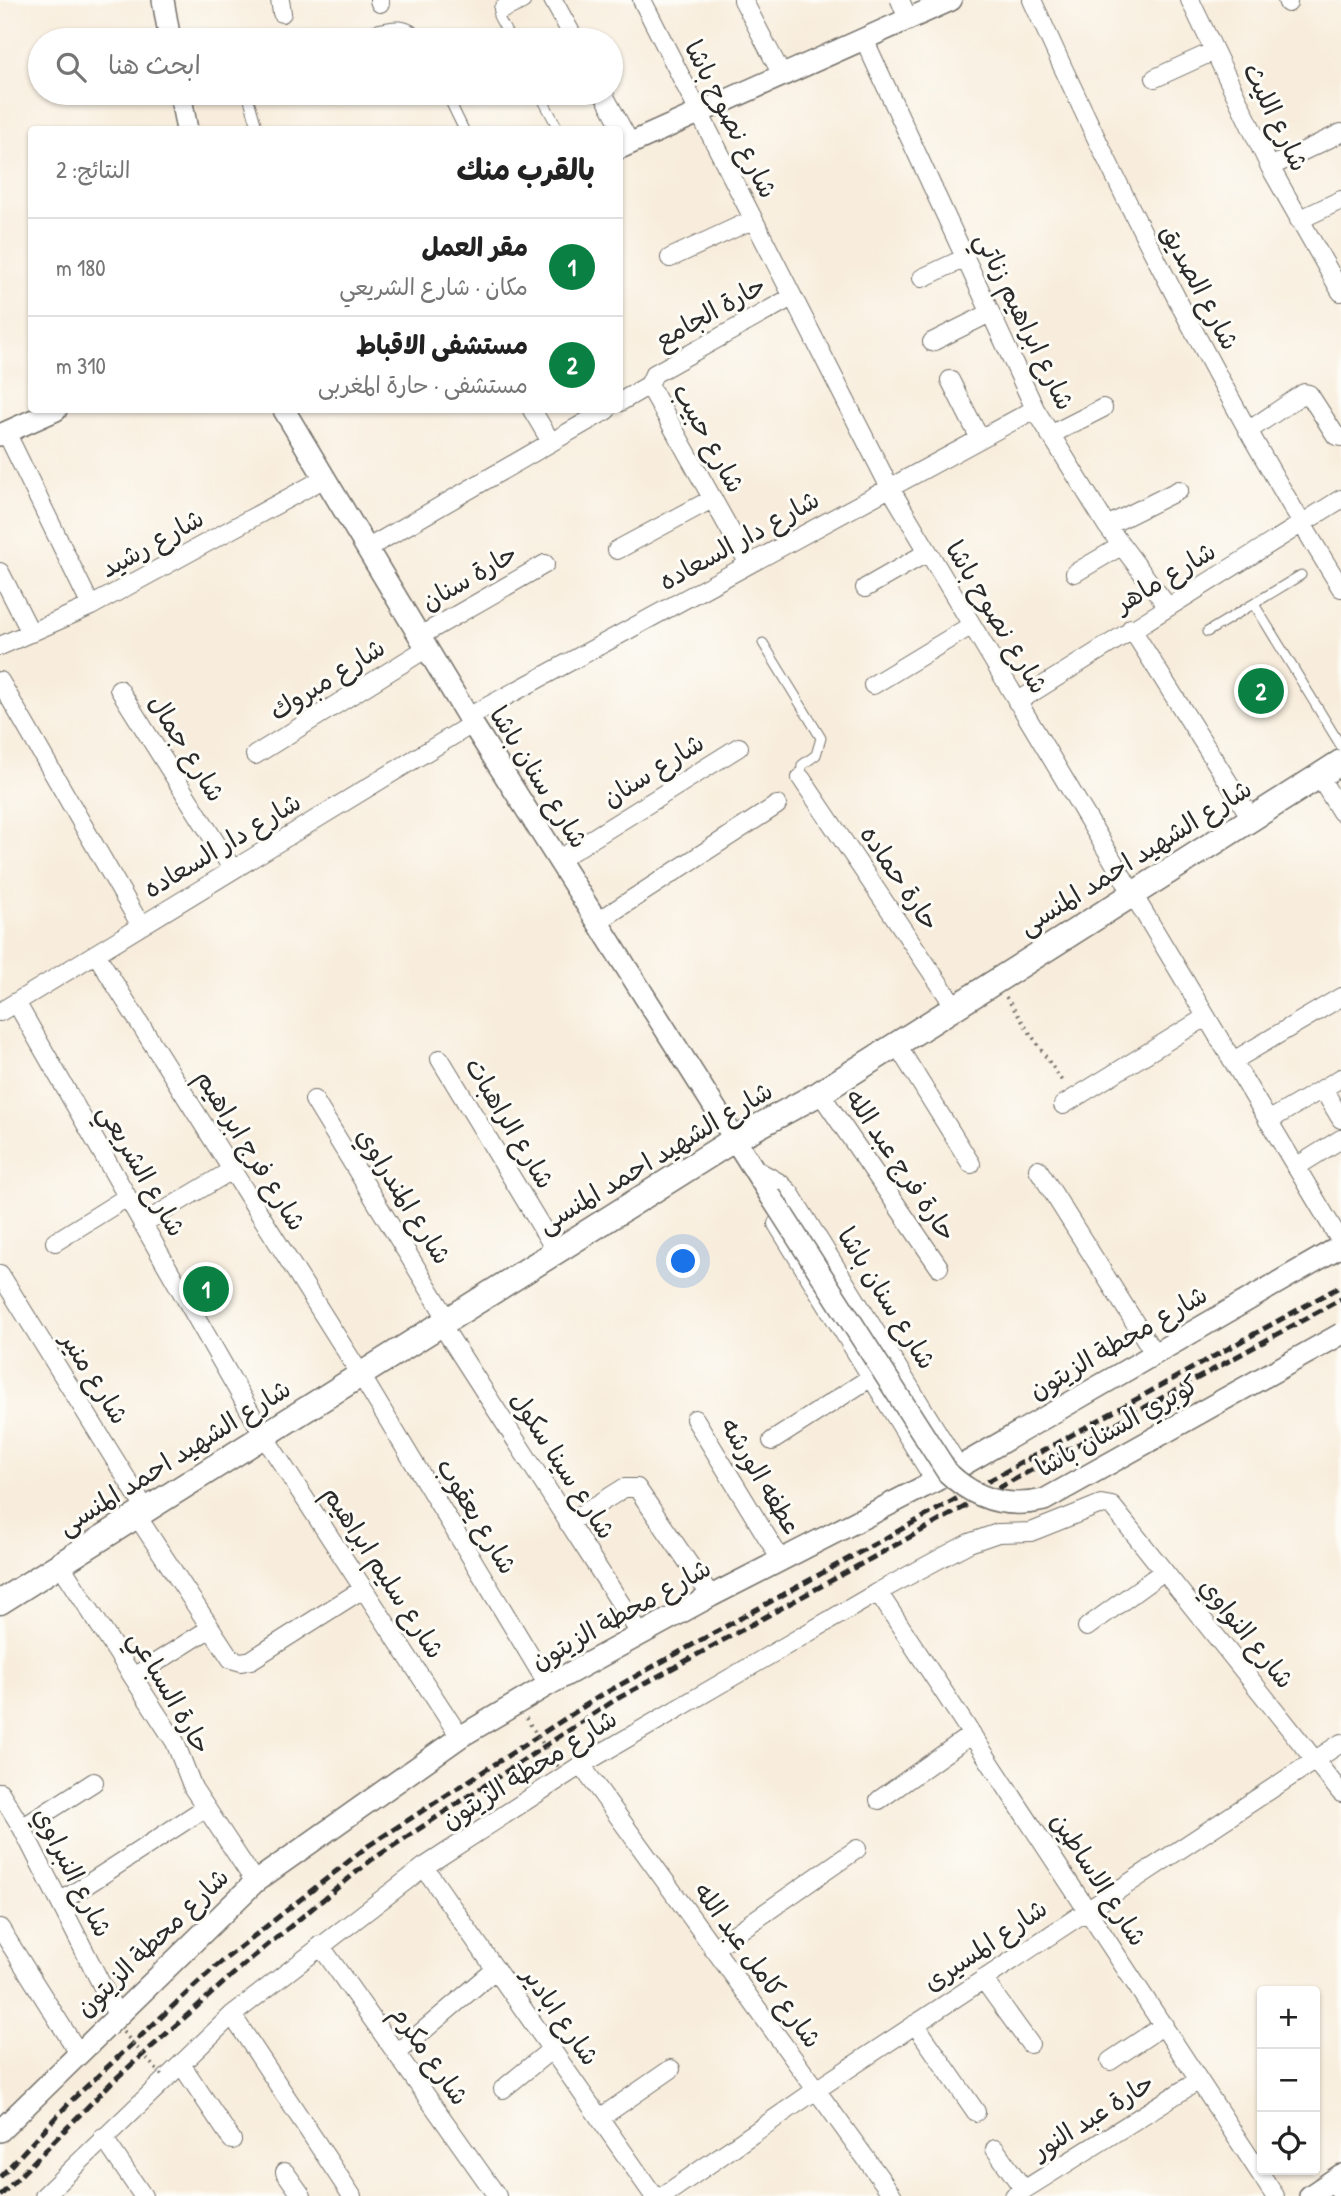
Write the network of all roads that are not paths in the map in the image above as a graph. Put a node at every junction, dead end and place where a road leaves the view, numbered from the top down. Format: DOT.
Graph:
graph roads {
  1 [pos="163,0"];
  2 [pos="522,0"];
  3 [pos="553,0"];
  4 [pos="642,0"];
  5 [pos="743,0"];
  6 [pos="951,0"];
  7 [pos="1032,0"];
  8 [pos="1190,0"];
  9 [pos="904,10"];
  10 [pos="500,12"];
  11 [pos="168,28"];
  12 [pos="386,28"];
  13 [pos="408,28"];
  14 [pos="506,28"];
  15 [pos="568,28"];
  16 [pos="864,39"];
  17 [pos="1214,51"];
  18 [pos="782,75"];
  19 [pos="1155,78"];
  20 [pos="182,105"];
  21 [pos="251,105"];
  22 [pos="452,105"];
  23 [pos="545,105"];
  24 [pos="608,105"];
  25 [pos="698,112"];
  26 [pos="186,126"];
  27 [pos="257,126"];
  28 [pos="462,126"];
  29 [pos="557,126"];
  30 [pos="617,126"];
  31 [pos="1341,133"];
  32 [pos="625,145"];
  33 [pos="1270,167"];
  34 [pos="1341,200"];
  35 [pos="752,220"];
  36 [pos="1299,220"];
  37 [pos="670,258"];
  38 [pos="965,258"];
  39 [pos="922,278"];
  40 [pos="1341,292"];
  41 [pos="792,297"];
  42 [pos="990,313"];
  43 [pos="932,342"];
  44 [pos="652,379"];
  45 [pos="950,380"];
  46 [pos="623,400"];
  47 [pos="1103,408"];
  48 [pos="1035,409"];
  49 [pos="49,413"];
  50 [pos="286,413"];
  51 [pos="535,413"];
  52 [pos="602,413"];
  53 [pos="1248,431"];
  54 [pos="3,433"];
  55 [pos="1050,435"];
  56 [pos="1341,437"];
  57 [pos="980,439"];
  58 [pos="551,442"];
  59 [pos="325,478"];
  60 [pos="890,488"];
  61 [pos="1179,490"];
  62 [pos="712,499"];
  63 [pos="1341,499"];
  64 [pos="1301,524"];
  65 [pos="1107,526"];
  66 [pos="1121,546"];
  67 [pos="368,548"];
  68 [pos="617,550"];
  69 [pos="928,552"];
  70 [pos="545,564"];
  71 [pos="749,564"];
  72 [pos="0,572"];
  73 [pos="1075,573"];
  74 [pos="1301,575"];
  75 [pos="864,588"];
  76 [pos="1341,588"];
  77 [pos="1254,604"];
  78 [pos="91,606"];
  79 [pos="1168,607"];
  80 [pos="972,625"];
  81 [pos="1131,628"];
  82 [pos="1207,632"];
  83 [pos="31,633"];
  84 [pos="423,642"];
  85 [pos="763,643"];
  86 [pos="0,646"];
  87 [pos="0,681"];
  88 [pos="873,685"];
  89 [pos="119,689"];
  90 [pos="1017,702"];
  91 [pos="470,721"];
  92 [pos="1341,746"];
  93 [pos="739,747"];
  94 [pos="255,755"];
  95 [pos="1341,762"];
  96 [pos="1319,776"];
  97 [pos="801,778"];
  98 [pos="777,805"];
  99 [pos="1341,812"];
  100 [pos="1251,818"];
  101 [pos="558,860"];
  102 [pos="233,870"];
  103 [pos="1132,893"];
  104 [pos="597,922"];
  105 [pos="141,926"];
  106 [pos="96,954"];
  107 [pos="1341,997"];
  108 [pos="8,1007"];
  109 [pos="955,1007"];
  110 [pos="1206,1017"];
  111 [pos="897,1045"];
  112 [pos="440,1059"];
  113 [pos="1233,1061"];
  114 [pos="1341,1078"];
  115 [pos="1323,1089"];
  116 [pos="820,1093"];
  117 [pos="314,1100"];
  118 [pos="1063,1105"];
  119 [pos="1341,1119"];
  120 [pos="1268,1121"];
  121 [pos="735,1139"];
  122 [pos="1341,1139"];
  123 [pos="971,1164"];
  124 [pos="1296,1167"];
  125 [pos="755,1169"];
  126 [pos="1038,1169"];
  127 [pos="232,1170"];
  128 [pos="770,1195"];
  129 [pos="127,1197"];
  130 [pos="142,1224"];
  131 [pos="55,1242"];
  132 [pos="1341,1244"];
  133 [pos="556,1251"];
  134 [pos="940,1267"];
  135 [pos="0,1274"];
  136 [pos="445,1322"];
  137 [pos="1341,1334"];
  138 [pos="1154,1353"];
  139 [pos="361,1375"];
  140 [pos="870,1378"];
  141 [pos="695,1419"];
  142 [pos="264,1436"];
  143 [pos="772,1441"];
  144 [pos="959,1467"];
  145 [pos="935,1481"];
  146 [pos="1112,1506"];
  147 [pos="141,1513"];
  148 [pos="568,1523"];
  149 [pos="781,1560"];
  150 [pos="60,1564"];
  151 [pos="1164,1572"];
  152 [pos="363,1589"];
  153 [pos="878,1592"];
  154 [pos="711,1596"];
  155 [pos="0,1602"];
  156 [pos="1087,1627"];
  157 [pos="209,1629"];
  158 [pos="640,1635"];
  159 [pos="133,1677"];
  160 [pos="548,1685"];
  161 [pos="972,1734"];
  162 [pos="460,1737"];
  163 [pos="1341,1744"];
  164 [pos="1315,1760"];
  165 [pos="580,1765"];
  166 [pos="94,1782"];
  167 [pos="0,1792"];
  168 [pos="1341,1793"];
  169 [pos="879,1800"];
  170 [pos="205,1808"];
  171 [pos="22,1828"];
  172 [pos="858,1849"];
  173 [pos="424,1867"];
  174 [pos="255,1882"];
  175 [pos="60,1902"];
  176 [pos="1088,1908"];
  177 [pos="0,1928"];
  178 [pos="320,1945"];
  179 [pos="713,1949"];
  180 [pos="496,1969"];
  181 [pos="983,1979"];
  182 [pos="232,2015"];
  183 [pos="120,2024"];
  184 [pos="915,2024"];
  185 [pos="1164,2025"];
  186 [pos="1030,2044"];
  187 [pos="552,2049"];
  188 [pos="78,2052"];
  189 [pos="397,2053"];
  190 [pos="1110,2061"];
  191 [pos="181,2064"];
  192 [pos="671,2069"];
  193 [pos="1199,2080"];
  194 [pos="503,2089"];
  195 [pos="816,2090"];
  196 [pos="976,2112"];
  197 [pos="600,2118"];
  198 [pos="0,2131"];
  199 [pos="103,2137"];
  200 [pos="232,2140"];
  201 [pos="995,2149"];
  202 [pos="285,2172"];
  203 [pos="1338,2183"];
  204 [pos="1019,2193"];
  205 [pos="44,2196"];
  206 [pos="143,2196"];
  207 [pos="302,2196"];
  208 [pos="352,2196"];
  209 [pos="497,2196"];
  210 [pos="654,2196"];
  211 [pos="663,2196"];
  212 [pos="893,2196"];
  213 [pos="1275,2196"];
  214 [pos="1310,2196"];
  1 -- 11 [label="street"];
  2 -- 10 [label="street"];
  3 -- 15 [label="street"];
  4 -- 25 [label="street, شارع نصوح باشا"];
  5 -- 18 [label="street"];
  6 -- 9 [label="street"];
  7 -- 53 [label="street, شارع الصديق"];
  8 -- 17 [label="street, شارع الليث"];
  9 -- 16 [label="street"];
  10 -- 14 [label="lane"];
  12 -- 13 [label="lane"];
  16 -- 18 [label="street"];
  16 -- 38 [label="street, شارع ابراهيم زناتي"];
  17 -- 19 [label="street"];
  17 -- 33 [label="street, شارع الليث"];
  18 -- 25 [label="street"];
  20 -- 26 [label="street"];
  21 -- 27 [label="lane"];
  22 -- 28 [label="lane"];
  23 -- 29 [label="lane"];
  24 -- 30 [label="street"];
  25 -- 32 [label="street"];
  25 -- 35 [label="street, شارع نصوح باشا"];
  31 -- 33 [label="street"];
  33 -- 36 [label="street, شارع الليث"];
  34 -- 36 [label="street"];
  35 -- 37 [label="street"];
  35 -- 41 [label="street, شارع نصوح باشا"];
  36 -- 40 [label="street, شارع الليث"];
  38 -- 39 [label="street"];
  38 -- 42 [label="street, شارع ابراهيم زناتي"];
  41 -- 44 [label="street, حارة الجامع"];
  41 -- 60 [label="street, شارع نصوح باشا"];
  42 -- 43 [label="street"];
  42 -- 48 [label="street, شارع ابراهيم زناتي"];
  44 -- 46 [label="street, حارة الجامع"];
  44 -- 62 [label="street, شارع حبيب"];
  45 -- 57 [label="street"];
  47 -- 55 [label="street"];
  48 -- 55 [label="street, شارع ابراهيم زناتي"];
  48 -- 57 [label="street, شارع دار السعاده"];
  49 -- 54 [label="street"];
  50 -- 59 [label="street, شارع سنان باشا"];
  51 -- 58 [label="street"];
  52 -- 58 [label="street"];
  53 -- 56 [label="street"];
  53 -- 64 [label="street, شارع الصديق"];
  54 -- 78 [label="street"];
  55 -- 65 [label="street, شارع ابراهيم زناتي"];
  57 -- 60 [label="street, شارع دار السعاده"];
  58 -- 67 [label="street"];
  59 -- 67 [label="street, شارع سنان باشا"];
  59 -- 78 [label="street, شارع رشيد"];
  60 -- 69 [label="street, شارع نصوح باشا"];
  60 -- 71 [label="street, شارع دار السعاده"];
  61 -- 65 [label="street"];
  62 -- 68 [label="street"];
  62 -- 71 [label="street, شارع حبيب"];
  63 -- 64 [label="street, شارع ماهر"];
  64 -- 76 [label="street, شارع الصديق"];
  64 -- 79 [label="street, شارع ماهر"];
  65 -- 66 [label="street, شارع ابراهيم زناتي"];
  66 -- 73 [label="street"];
  66 -- 79 [label="street, شارع ابراهيم زناتي"];
  67 -- 84 [label="street, شارع سنان باشا"];
  69 -- 75 [label="street"];
  69 -- 80 [label="street, شارع نصوح باشا"];
  70 -- 84 [label="street, حارة سنان"];
  71 -- 91 [label="street, شارع دار السعاده"];
  72 -- 83 [label="street"];
  74 -- 77 [label="lane"];
  77 -- 82 [label="lane"];
  77 -- 92 [label="lane"];
  78 -- 83 [label="street, شارع رشيد"];
  79 -- 81 [label="street, شارع ماهر"];
  80 -- 88 [label="street"];
  80 -- 90 [label="street, شارع نصوح باشا"];
  81 -- 90 [label="street, شارع ماهر"];
  81 -- 100 [label="street"];
  83 -- 86 [label="street, شارع رشيد"];
  84 -- 91 [label="street, شارع سنان باشا"];
  84 -- 94 [label="street, شارع مبروك"];
  85 -- 97 [label="lane"];
  87 -- 105 [label="street"];
  89 -- 102 [label="street, شارع جمال"];
  90 -- 103 [label="street, شارع نصوح باشا"];
  91 -- 101 [label="street, شارع سنان باشا"];
  91 -- 102 [label="street, شارع دار السعاده"];
  93 -- 101 [label="street, شارع سنان"];
  95 -- 96 [label="main road, شارع الشهيد احمد المنسى"];
  96 -- 99 [label="street"];
  96 -- 100 [label="main road, شارع الشهيد احمد المنسى"];
  97 -- 109 [label="street, حارة حماده"];
  98 -- 104 [label="street"];
  100 -- 103 [label="main road, شارع الشهيد احمد المنسى"];
  101 -- 104 [label="street, شارع سنان باشا"];
  102 -- 105 [label="street, شارع دار السعاده"];
  103 -- 109 [label="main road, شارع الشهيد احمد المنسى"];
  103 -- 110 [label="street, شارع نصوح باشا"];
  104 -- 121 [label="street, شارع سنان باشا"];
  105 -- 106 [label="street, شارع دار السعاده"];
  106 -- 108 [label="street, شارع دار السعاده"];
  106 -- 127 [label="street, شارع فرج ابراهيم"];
  107 -- 113 [label="street"];
  108 -- 129 [label="street, شارع الشريعي"];
  109 -- 111 [label="main road, شارع الشهيد احمد المنسى"];
  110 -- 113 [label="street, شارع نصوح باشا"];
  110 -- 118 [label="street"];
  111 -- 116 [label="main road, شارع الشهيد احمد المنسى"];
  111 -- 123 [label="street"];
  112 -- 133 [label="street, شارع الراهبات"];
  113 -- 120 [label="street, شارع نصوح باشا"];
  114 -- 115 [label="street"];
  115 -- 119 [label="street"];
  115 -- 120 [label="street"];
  116 -- 121 [label="main road, شارع الشهيد احمد المنسى"];
  116 -- 134 [label="street, حارة فرج عبد الله"];
  117 -- 136 [label="street, شارع المندراوي"];
  120 -- 124 [label="street, شارع نصوح باشا"];
  121 -- 125 [label="street, شارع سنان باشا"];
  121 -- 133 [label="main road, شارع الشهيد احمد المنسى"];
  122 -- 124 [label="street"];
  124 -- 132 [label="street, شارع نصوح باشا"];
  125 -- 128 [label="street, شارع سنان باشا"];
  125 -- 140 [label="street, شارع سنان باشا"];
  125 -- 144 [label="street, شارع سنان باشا"];
  126 -- 138 [label="street"];
  127 -- 130 [label="street"];
  127 -- 139 [label="street, شارع فرج ابراهيم"];
  128 -- 137 [label="street, كوبري السنان باشا, bridge"];
  129 -- 130 [label="street, شارع الشريعي"];
  129 -- 131 [label="street"];
  130 -- 142 [label="street, شارع الشريعي"];
  132 -- 138 [label="street, شارع محطة الزيتون"];
  133 -- 136 [label="main road, شارع الشهيد احمد المنسى"];
  135 -- 147 [label="street, شارع منير"];
  136 -- 139 [label="main road, شارع الشهيد احمد المنسى"];
  136 -- 148 [label="street, شارع سينا سكول"];
  138 -- 144 [label="street, شارع محطة الزيتون"];
  139 -- 142 [label="main road, شارع الشهيد احمد المنسى"];
  139 -- 160 [label="street, شارع يعقوب"];
  140 -- 143 [label="street"];
  140 -- 145 [label="street, شارع سنان باشا"];
  141 -- 149 [label="street, عطفه الورشه"];
  142 -- 147 [label="main road, شارع الشهيد احمد المنسى"];
  142 -- 152 [label="street, شارع سليم ابراهيم"];
  144 -- 145 [label="street, شارع محطة الزيتون"];
  145 -- 149 [label="street, شارع محطة الزيتون"];
  146 -- 151 [label="street, شارع النواوي"];
  146 -- 153 [label="street, شارع محطه الزيتون"];
  147 -- 150 [label="main road, شارع الشهيد احمد المنسى"];
  147 -- 157 [label="street, شارع منير"];
  148 -- 154 [label="street"];
  148 -- 158 [label="street, شارع سينا سكول"];
  149 -- 154 [label="street, شارع محطة الزيتون"];
  150 -- 155 [label="main road, شارع الشهيد احمد المنسى"];
  150 -- 159 [label="street, حارة السباعي"];
  151 -- 156 [label="street"];
  151 -- 164 [label="street, شارع النواوي"];
  152 -- 157 [label="street, شارع منير"];
  152 -- 162 [label="street, شارع سليم ابراهيم"];
  153 -- 161 [label="street, شارع الاساطين"];
  153 -- 165 [label="street, شارع محطه الزيتون"];
  154 -- 158 [label="street, شارع محطة الزيتون"];
  157 -- 159 [label="street"];
  158 -- 160 [label="street, شارع محطة الزيتون"];
  159 -- 170 [label="street, حارة السباعي"];
  160 -- 162 [label="street, شارع محطة الزيتون"];
  161 -- 169 [label="street"];
  161 -- 176 [label="street, شارع الاساطين"];
  162 -- 174 [label="street, شارع محطة الزيتون"];
  163 -- 164 [label="street, شارع المسيرى"];
  164 -- 168 [label="street, شارع النواوي"];
  164 -- 176 [label="street, شارع المسيرى"];
  165 -- 173 [label="street, شارع محطه الزيتون"];
  165 -- 179 [label="street, شارع كامل عبد الله"];
  166 -- 171 [label="street"];
  167 -- 171 [label="street, شارع النبراوي"];
  170 -- 174 [label="street, حارة السباعي"];
  170 -- 175 [label="street"];
  171 -- 175 [label="street, شارع النبراوي"];
  172 -- 179 [label="street"];
  173 -- 178 [label="street, شارع محطه الزيتون"];
  173 -- 180 [label="street, شارع ابادير"];
  174 -- 183 [label="street, شارع محطة الزيتون"];
  175 -- 183 [label="street, شارع النبراوي"];
  176 -- 181 [label="street, شارع المسيرى"];
  176 -- 185 [label="street, شارع الاساطين"];
  177 -- 188 [label="street"];
  178 -- 182 [label="street, شارع محطه الزيتون"];
  178 -- 189 [label="street, شارع مكرم"];
  179 -- 195 [label="street, شارع كامل عبد الله"];
  180 -- 187 [label="street, شارع ابادير"];
  180 -- 189 [label="street"];
  181 -- 184 [label="street, شارع المسيرى"];
  181 -- 186 [label="street"];
  182 -- 191 [label="street, شارع محطه الزيتون"];
  182 -- 208 [label="street"];
  183 -- 188 [label="street, شارع محطة الزيتون"];
  184 -- 195 [label="street, شارع المسيرى"];
  184 -- 196 [label="street"];
  185 -- 190 [label="street"];
  185 -- 193 [label="street, شارع الاساطين"];
  187 -- 194 [label="street"];
  187 -- 197 [label="street, شارع ابادير"];
  188 -- 198 [label="street, شارع محطة الزيتون"];
  189 -- 209 [label="street, شارع مكرم"];
  191 -- 199 [label="street, شارع محطه الزيتون"];
  191 -- 200 [label="street"];
  192 -- 197 [label="street"];
  193 -- 204 [label="street, حارة عبد النور"];
  193 -- 213 [label="street, شارع الاساطين"];
  195 -- 211 [label="street, شارع المسيرى"];
  195 -- 212 [label="street, شارع كامل عبد الله"];
  197 -- 210 [label="street, شارع ابادير"];
  199 -- 205 [label="street, شارع محطه الزيتون"];
  199 -- 206 [label="street"];
  201 -- 204 [label="street"];
  202 -- 207 [label="street"];
  203 -- 214 [label="street"];
}
